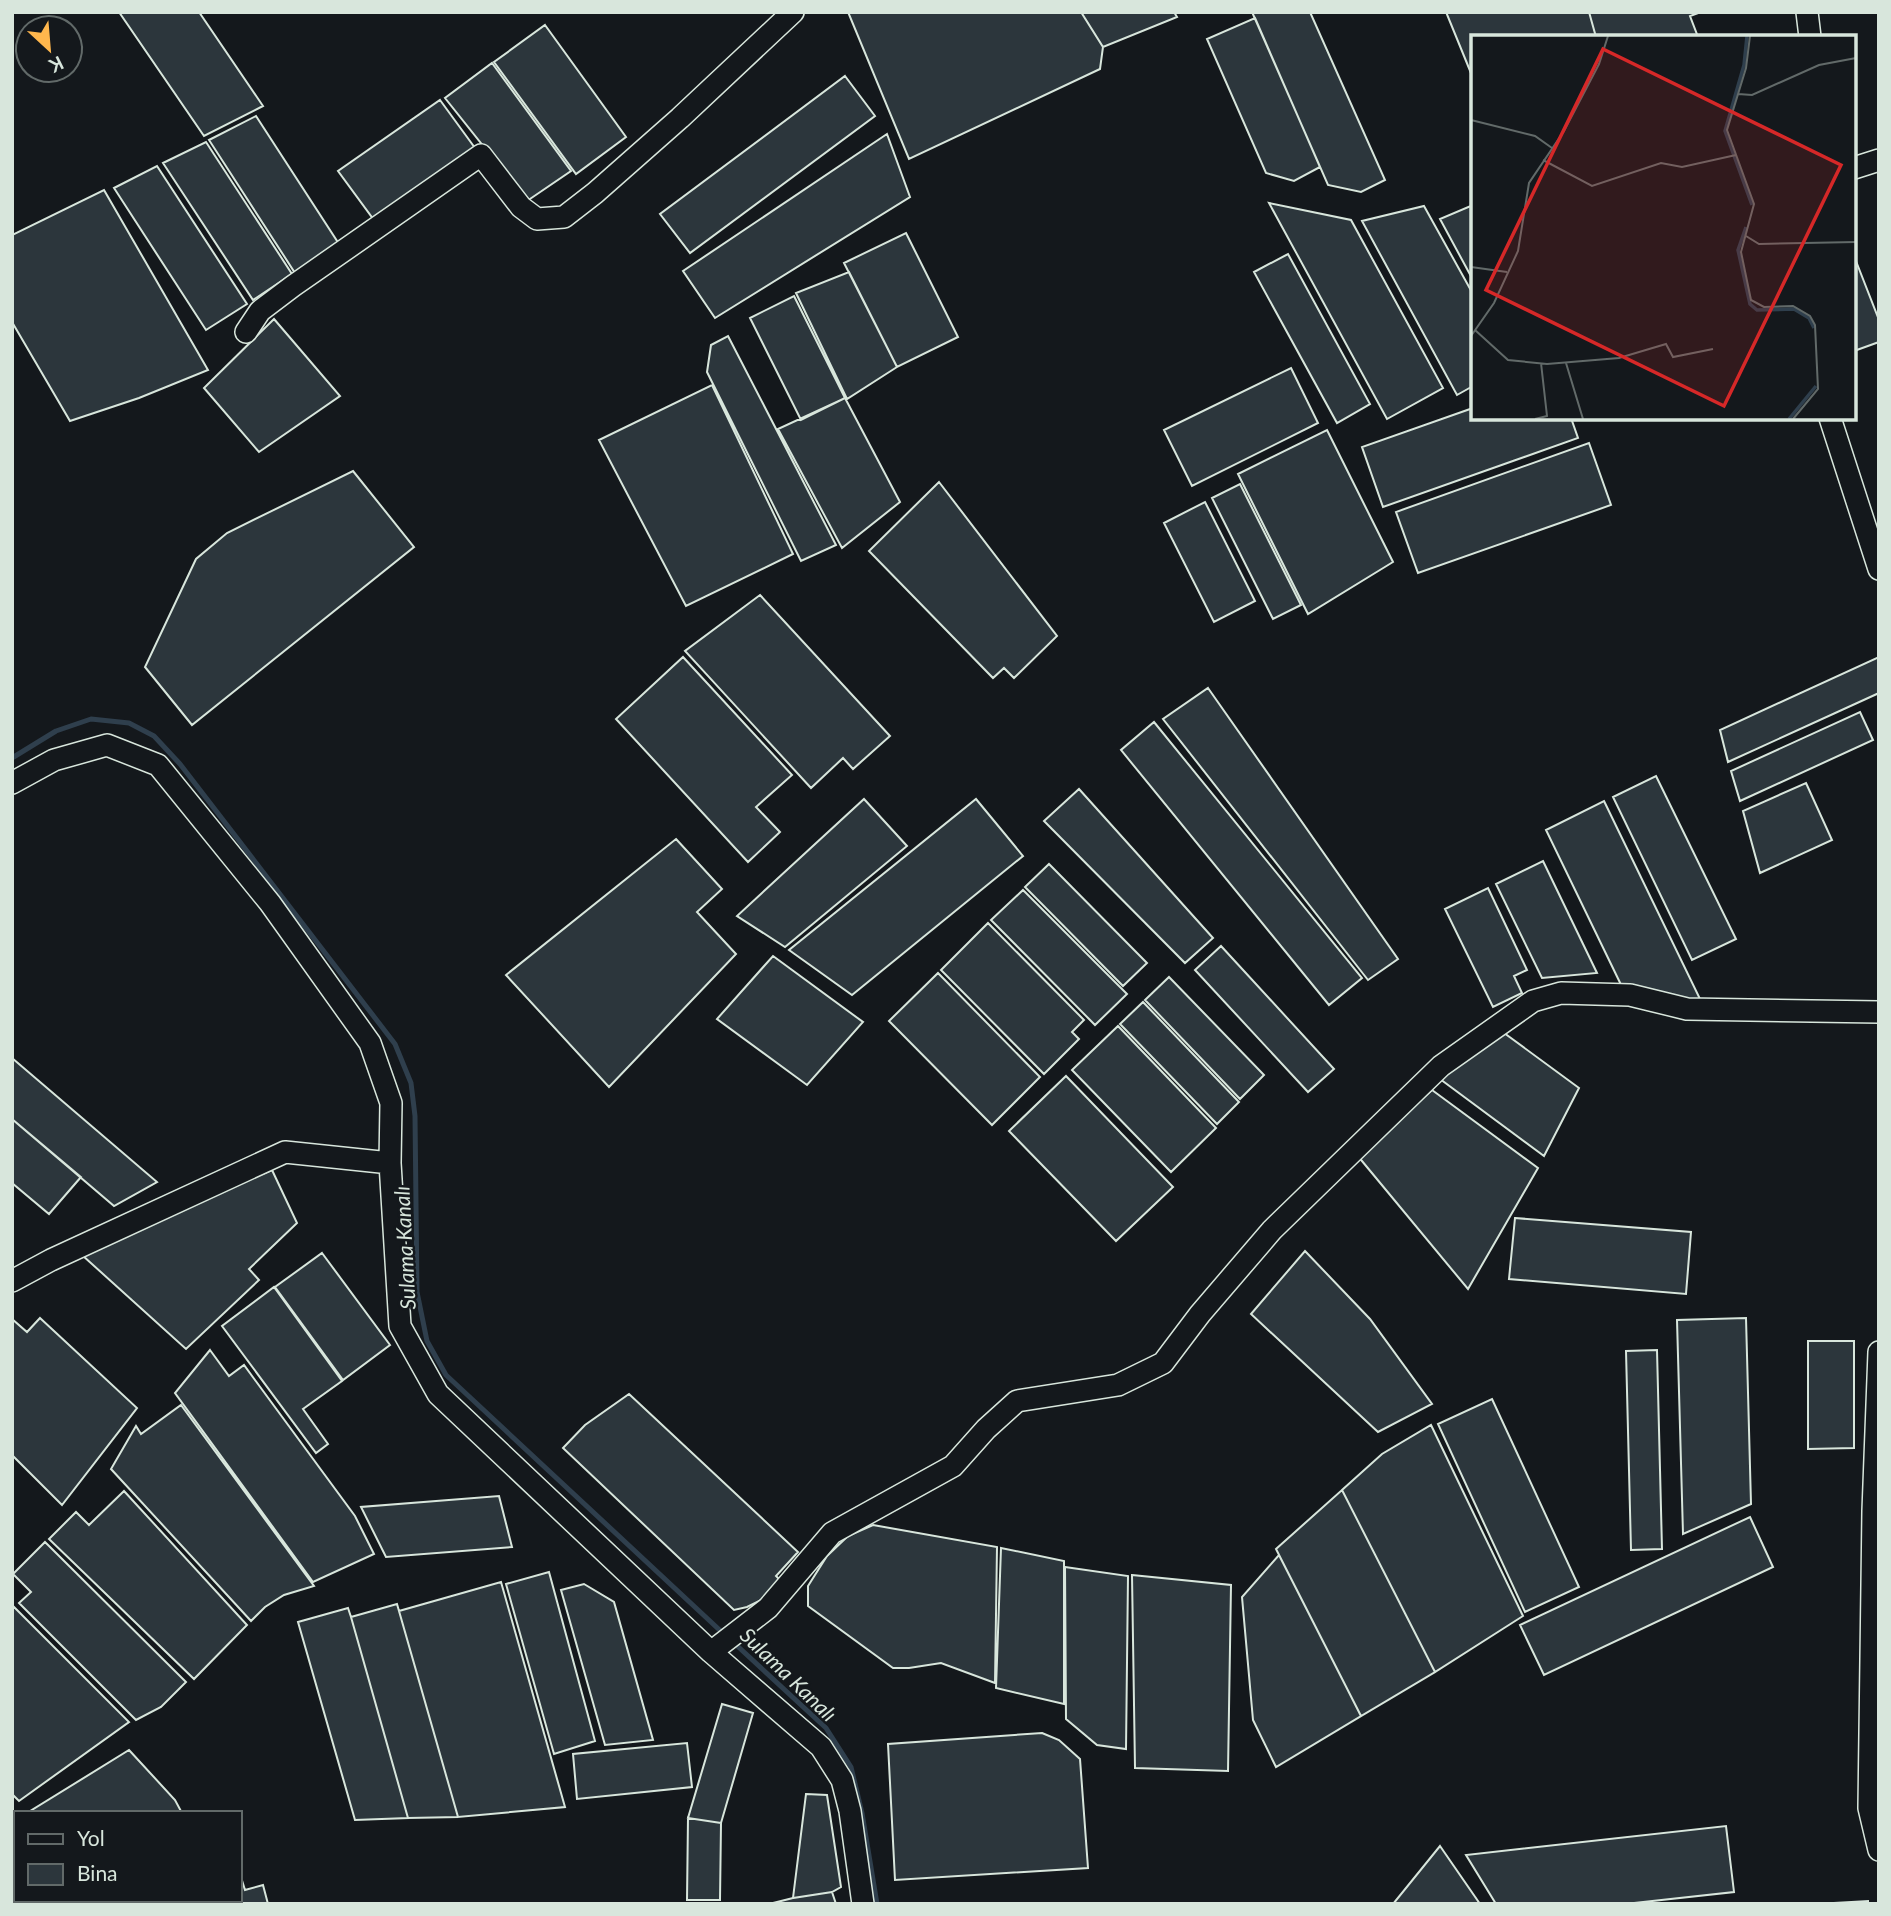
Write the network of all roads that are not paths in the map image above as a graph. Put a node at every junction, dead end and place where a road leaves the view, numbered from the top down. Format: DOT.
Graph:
graph roads {
  1 [pos="793,12"];
  2 [pos="1807,12"];
  3 [pos="1810,35"];
  4 [pos="1879,160"];
  5 [pos="1856,166"];
  6 [pos="246,332"];
  7 [pos="1831,420"];
  8 [pos="1879,569"];
  9 [pos="12,783"];
  10 [pos="1879,1013"];
  11 [pos="390,1163"];
  12 [pos="12,1281"];
  13 [pos="1879,1352"];
  14 [pos="711,1651"];
  15 [pos="1879,1850"];
  16 [pos="863,1904"];
  1 -- 6 [label="street"];
  2 -- 3 [label="street"];
  4 -- 5 [label="street"];
  7 -- 8 [label="street"];
  9 -- 11 [label="street"];
  10 -- 14 [label="street"];
  11 -- 12 [label="street"];
  11 -- 14 [label="street"];
  13 -- 15 [label="street"];
  14 -- 16 [label="street"];
}
